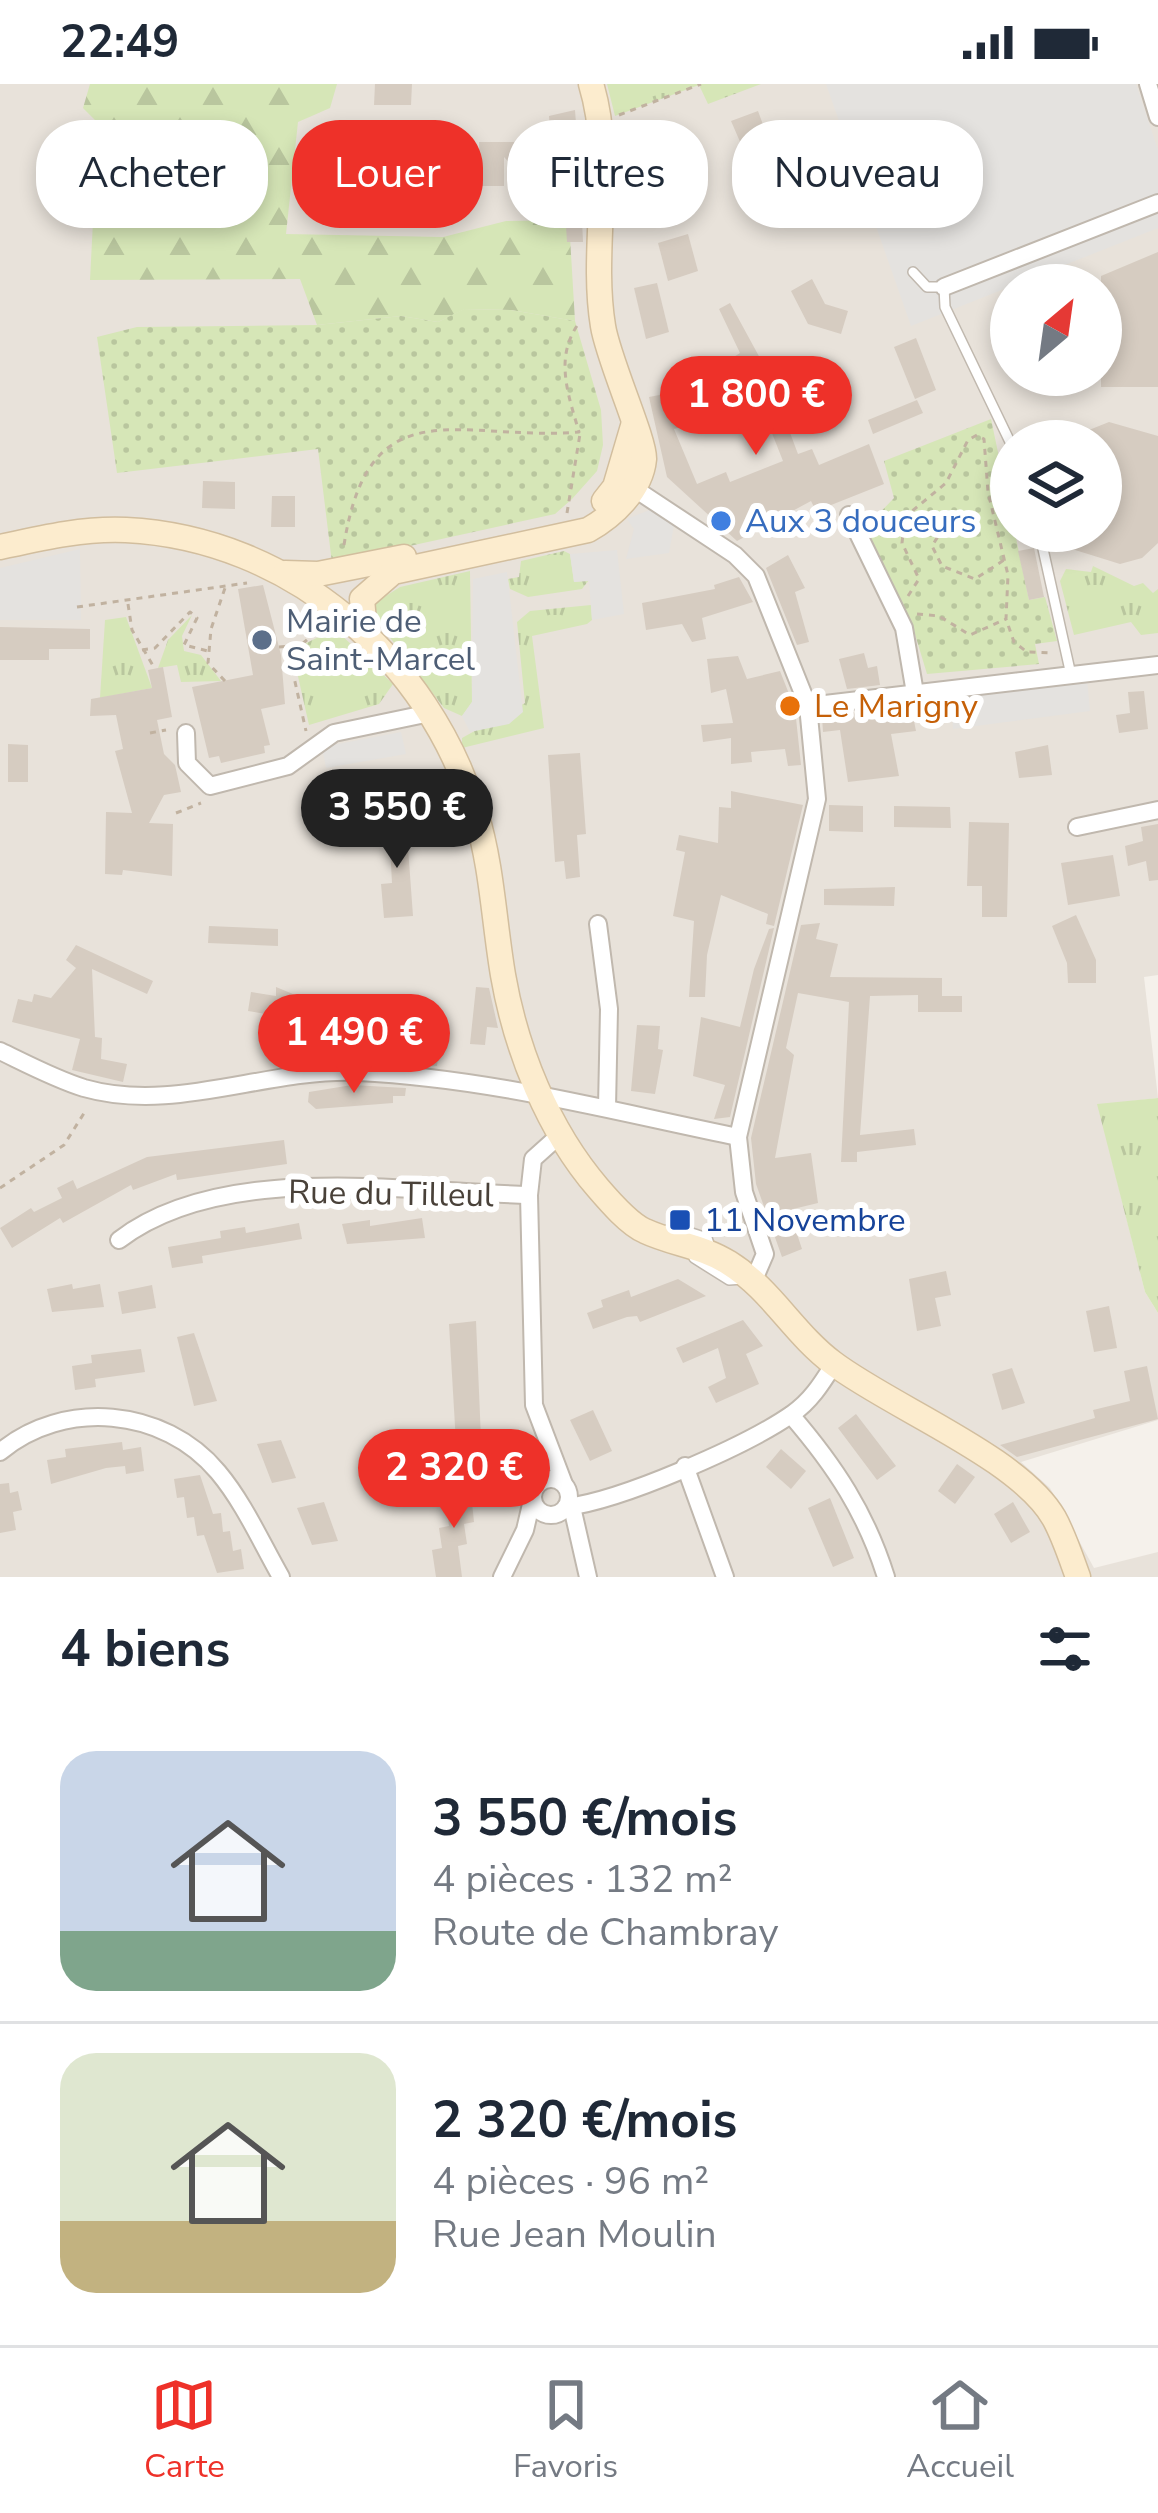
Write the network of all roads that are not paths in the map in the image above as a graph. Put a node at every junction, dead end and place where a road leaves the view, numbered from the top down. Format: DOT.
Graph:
graph roads {
  1 [pos="591,84"];
  2 [pos="1148,84"];
  3 [pos="1158,117"];
  4 [pos="1158,203"];
  5 [pos="913,272"];
  6 [pos="944,287"];
  7 [pos="1002,420"];
  8 [pos="626,483"];
  9 [pos="849,515"];
  10 [pos="0,547"];
  11 [pos="1044,552"];
  12 [pos="348,569"];
  13 [pos="280,573"];
  14 [pos="335,604"];
  15 [pos="365,632"];
  16 [pos="1158,665"];
  17 [pos="1071,675"];
  18 [pos="915,693"];
  19 [pos="808,706"];
  20 [pos="430,713"];
  21 [pos="186,733"];
  22 [pos="1158,810"];
  23 [pos="1077,827"];
  24 [pos="598,924"];
  25 [pos="0,1051"];
  26 [pos="536,1091"];
  27 [pos="608,1108"];
  28 [pos="562,1133"];
  29 [pos="738,1137"];
  30 [pos="529,1196"];
  31 [pos="119,1240"];
  32 [pos="751,1280"];
  33 [pos="834,1364"];
  34 [pos="791,1415"];
  35 [pos="547,1442"];
  36 [pos="0,1452"];
  37 [pos="685,1466"];
  38 [pos="564,1484"];
  39 [pos="536,1491"];
  40 [pos="569,1507"];
  41 [pos="547,1515"];
  42 [pos="525,1530"];
  43 [pos="280,1577"];
  44 [pos="502,1577"];
  45 [pos="589,1577"];
  46 [pos="725,1577"];
  47 [pos="886,1577"];
  48 [pos="1078,1577"];
  1 -- 8 [label="street"];
  2 -- 3 [label="street"];
  4 -- 6 [label="street"];
  5 -- 6 [label="lane"];
  6 -- 7 [label="lane"];
  8 -- 12 [label="street"];
  8 -- 15 [label="street"];
  8 -- 19 [label="street"];
  9 -- 18 [label="street"];
  10 -- 13 [label="street"];
  11 -- 17 [label="lane"];
  12 -- 13 [label="street"];
  12 -- 14 [label="street"];
  13 -- 14 [label="street"];
  14 -- 15 [label="street"];
  15 -- 20 [label="street"];
  16 -- 17 [label="street"];
  17 -- 18 [label="street"];
  18 -- 19 [label="street"];
  19 -- 29 [label="street"];
  20 -- 21 [label="street"];
  20 -- 26 [label="street"];
  22 -- 23 [label="street"];
  24 -- 27 [label="street"];
  25 -- 26 [label="street"];
  26 -- 27 [label="street"];
  26 -- 28 [label="street"];
  27 -- 29 [label="street"];
  28 -- 30 [label="street"];
  28 -- 32 [label="street"];
  29 -- 32 [label="street"];
  30 -- 31 [label="street, Rue du Tilleul"];
  30 -- 35 [label="street"];
  32 -- 33 [label="street"];
  33 -- 34 [label="street"];
  33 -- 48 [label="street"];
  34 -- 37 [label="street"];
  34 -- 47 [label="street"];
  35 -- 38 [label="street"];
  35 -- 39 [label="street"];
  36 -- 43 [label="street"];
  37 -- 40 [label="street"];
  37 -- 46 [label="street"];
  38 -- 39 [label="street"];
  38 -- 40 [label="street"];
  39 -- 41 [label="street"];
  39 -- 42 [label="street"];
  40 -- 41 [label="street"];
  40 -- 45 [label="street"];
  41 -- 42 [label="street"];
  42 -- 44 [label="street"];
}
